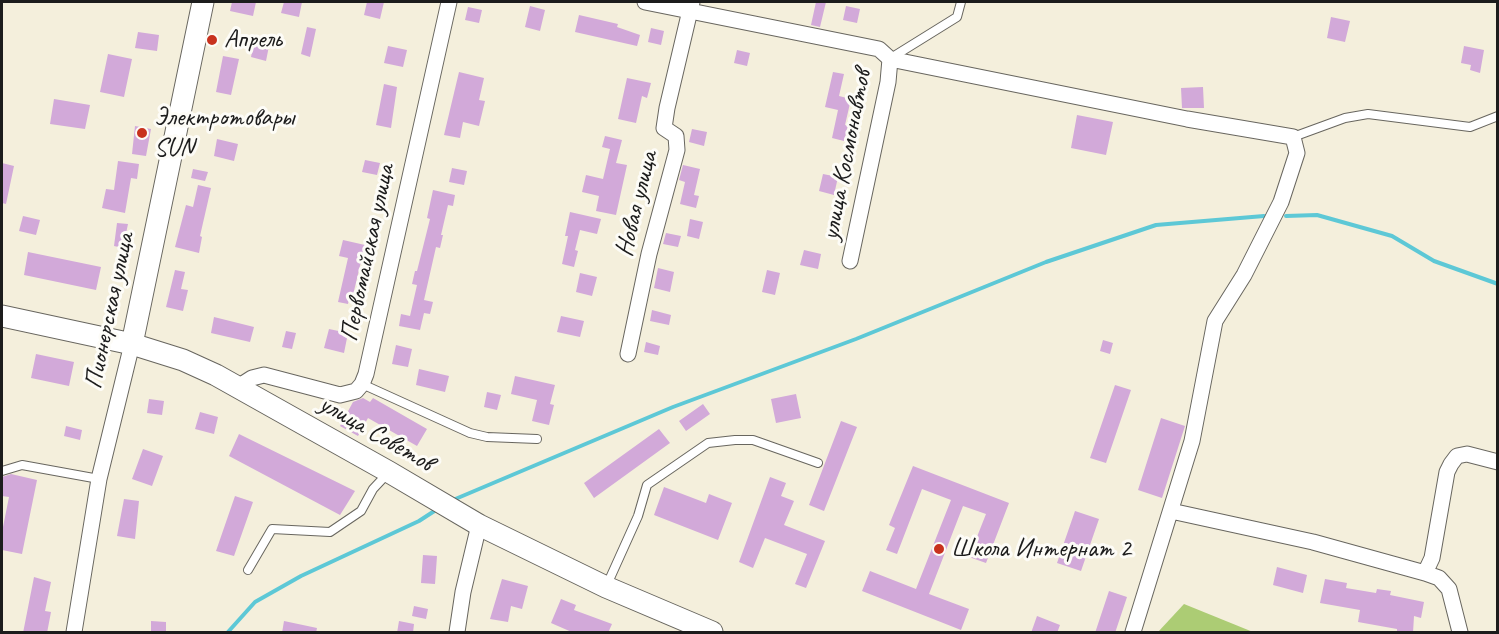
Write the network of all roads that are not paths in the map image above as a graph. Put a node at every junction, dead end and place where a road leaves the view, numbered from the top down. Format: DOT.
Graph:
graph roads {
  1 [pos="202,2"];
  2 [pos="449,2"];
  3 [pos="645,2"];
  4 [pos="962,2"];
  5 [pos="691,7"];
  6 [pos="890,59"];
  7 [pos="1497,116"];
  8 [pos="1293,137"];
  9 [pos="850,261"];
  10 [pos="2,316"];
  11 [pos="132,344"];
  12 [pos="628,354"];
  13 [pos="362,384"];
  14 [pos="238,387"];
  15 [pos="537,439"];
  16 [pos="1497,462"];
  17 [pos="818,463"];
  18 [pos="2,471"];
  19 [pos="389,472"];
  20 [pos="99,479"];
  21 [pos="1171,511"];
  22 [pos="479,525"];
  23 [pos="248,570"];
  24 [pos="1425,573"];
  25 [pos="606,587"];
  26 [pos="74,633"];
  27 [pos="457,633"];
  28 [pos="712,633"];
  29 [pos="1133,633"];
  30 [pos="1461,633"];
  1 -- 11 [label="main road, Пионерская улица"];
  2 -- 13 [label="street, Первомайская улица"];
  3 -- 5 [label="street"];
  4 -- 6 [label="lane"];
  5 -- 6 [label="street"];
  5 -- 12 [label="street, Новая улица"];
  6 -- 8 [label="street"];
  6 -- 9 [label="street, улица Космонавтов"];
  7 -- 8 [label="lane"];
  8 -- 21 [label="street"];
  10 -- 11 [label="main road, улица Советов"];
  11 -- 14 [label="main road, улица Советов"];
  11 -- 20 [label="street, Пионерская улица"];
  13 -- 14 [label="street"];
  13 -- 15 [label="lane"];
  14 -- 19 [label="main road, улица Советов"];
  16 -- 24 [label="street"];
  17 -- 25 [label="lane"];
  18 -- 20 [label="lane"];
  19 -- 22 [label="main road, улица Советов"];
  19 -- 23 [label="lane"];
  20 -- 26 [label="street, Пионерская улица"];
  21 -- 24 [label="street"];
  21 -- 29 [label="street"];
  22 -- 25 [label="main road, улица Советов"];
  22 -- 27 [label="street"];
  24 -- 30 [label="street"];
  25 -- 28 [label="main road, улица Советов"];
}
